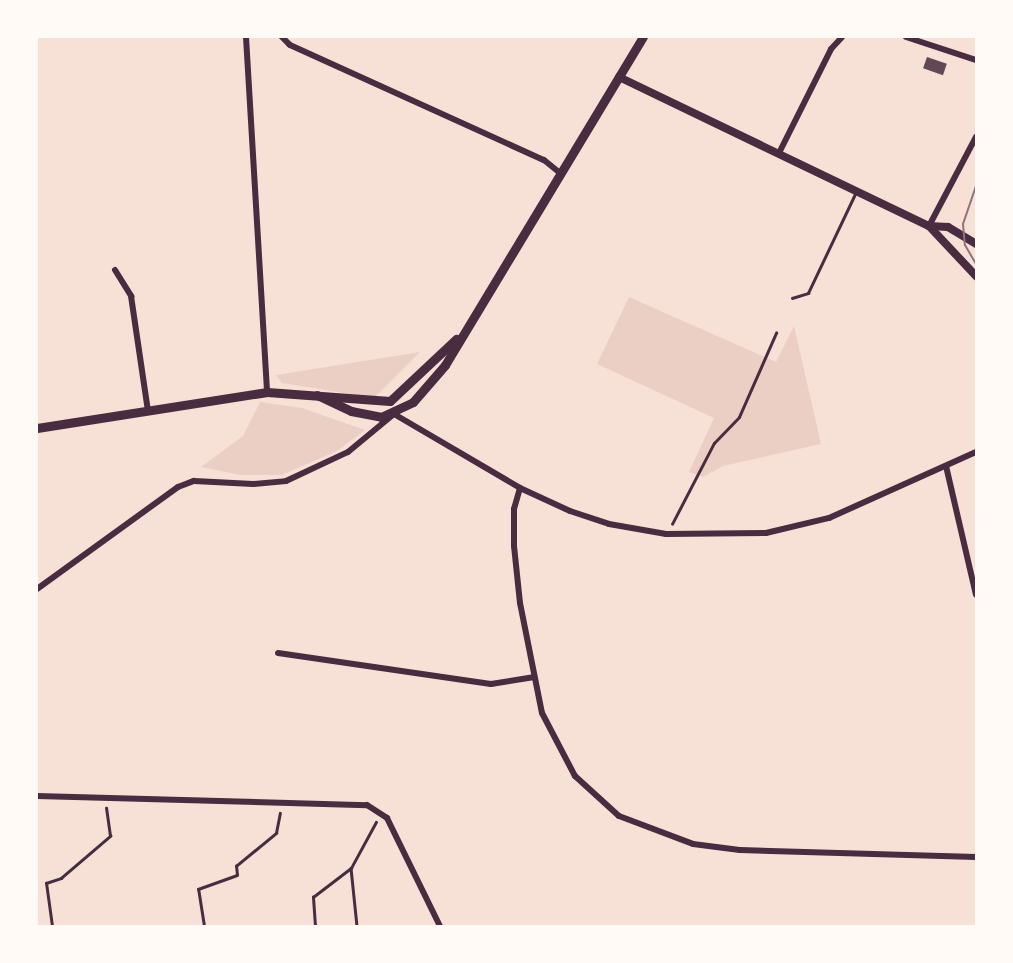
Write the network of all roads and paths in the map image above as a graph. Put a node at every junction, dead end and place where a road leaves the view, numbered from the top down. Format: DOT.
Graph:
graph roads {
  1 [pos="246,37"];
  2 [pos="282,37"];
  3 [pos="643,37"];
  4 [pos="842,37"];
  5 [pos="906,37"];
  6 [pos="976,60"];
  7 [pos="619,77"];
  8 [pos="976,137"];
  9 [pos="779,151"];
  10 [pos="560,173"];
  11 [pos="857,189"];
  12 [pos="929,226"];
  13 [pos="976,244"];
  14 [pos="116,270"];
  15 [pos="976,275"];
  16 [pos="792,298"];
  17 [pos="463,333"];
  18 [pos="776,333"];
  19 [pos="267,392"];
  20 [pos="317,395"];
  21 [pos="390,401"];
  22 [pos="148,411"];
  23 [pos="394,414"];
  24 [pos="37,428"];
  25 [pos="976,452"];
  26 [pos="946,466"];
  27 [pos="520,488"];
  28 [pos="666,534"];
  29 [pos="37,589"];
  30 [pos="976,595"];
  31 [pos="278,653"];
  32 [pos="534,677"];
  33 [pos="37,796"];
  34 [pos="105,798"];
  35 [pos="282,803"];
  36 [pos="387,818"];
  37 [pos="976,857"];
  38 [pos="351,868"];
  39 [pos="52,926"];
  40 [pos="204,926"];
  41 [pos="316,926"];
  42 [pos="357,926"];
  43 [pos="440,926"];
  1 -- 19 [label="street"];
  2 -- 10 [label="street"];
  3 -- 7 [label="main road"];
  4 -- 9 [label="street"];
  5 -- 6 [label="street"];
  7 -- 9 [label="street"];
  7 -- 10 [label="main road"];
  8 -- 12 [label="street"];
  9 -- 11 [label="street"];
  10 -- 17 [label="main road"];
  11 -- 12 [label="street"];
  11 -- 16 [label="lane"];
  12 -- 13 [label="street"];
  12 -- 15 [label="street"];
  14 -- 22 [label="street"];
  17 -- 21 [label="main road"];
  17 -- 23 [label="main road"];
  18 -- 28 [label="path"];
  19 -- 20 [label="main road"];
  19 -- 22 [label="main road"];
  20 -- 21 [label="main road"];
  20 -- 23 [label="main road"];
  21 -- 23 [label="main road"];
  22 -- 24 [label="main road"];
  23 -- 27 [label="street"];
  23 -- 29 [label="street"];
  25 -- 26 [label="street"];
  26 -- 28 [label="street"];
  26 -- 30 [label="street"];
  27 -- 28 [label="street"];
  27 -- 32 [label="street"];
  31 -- 32 [label="street"];
  32 -- 37 [label="street"];
  33 -- 34 [label="street"];
  34 -- 35 [label="street"];
  34 -- 39 [label="path"];
  35 -- 36 [label="street"];
  35 -- 40 [label="path"];
  36 -- 38 [label="path"];
  36 -- 43 [label="street"];
  38 -- 41 [label="path"];
  38 -- 42 [label="path"];
}
